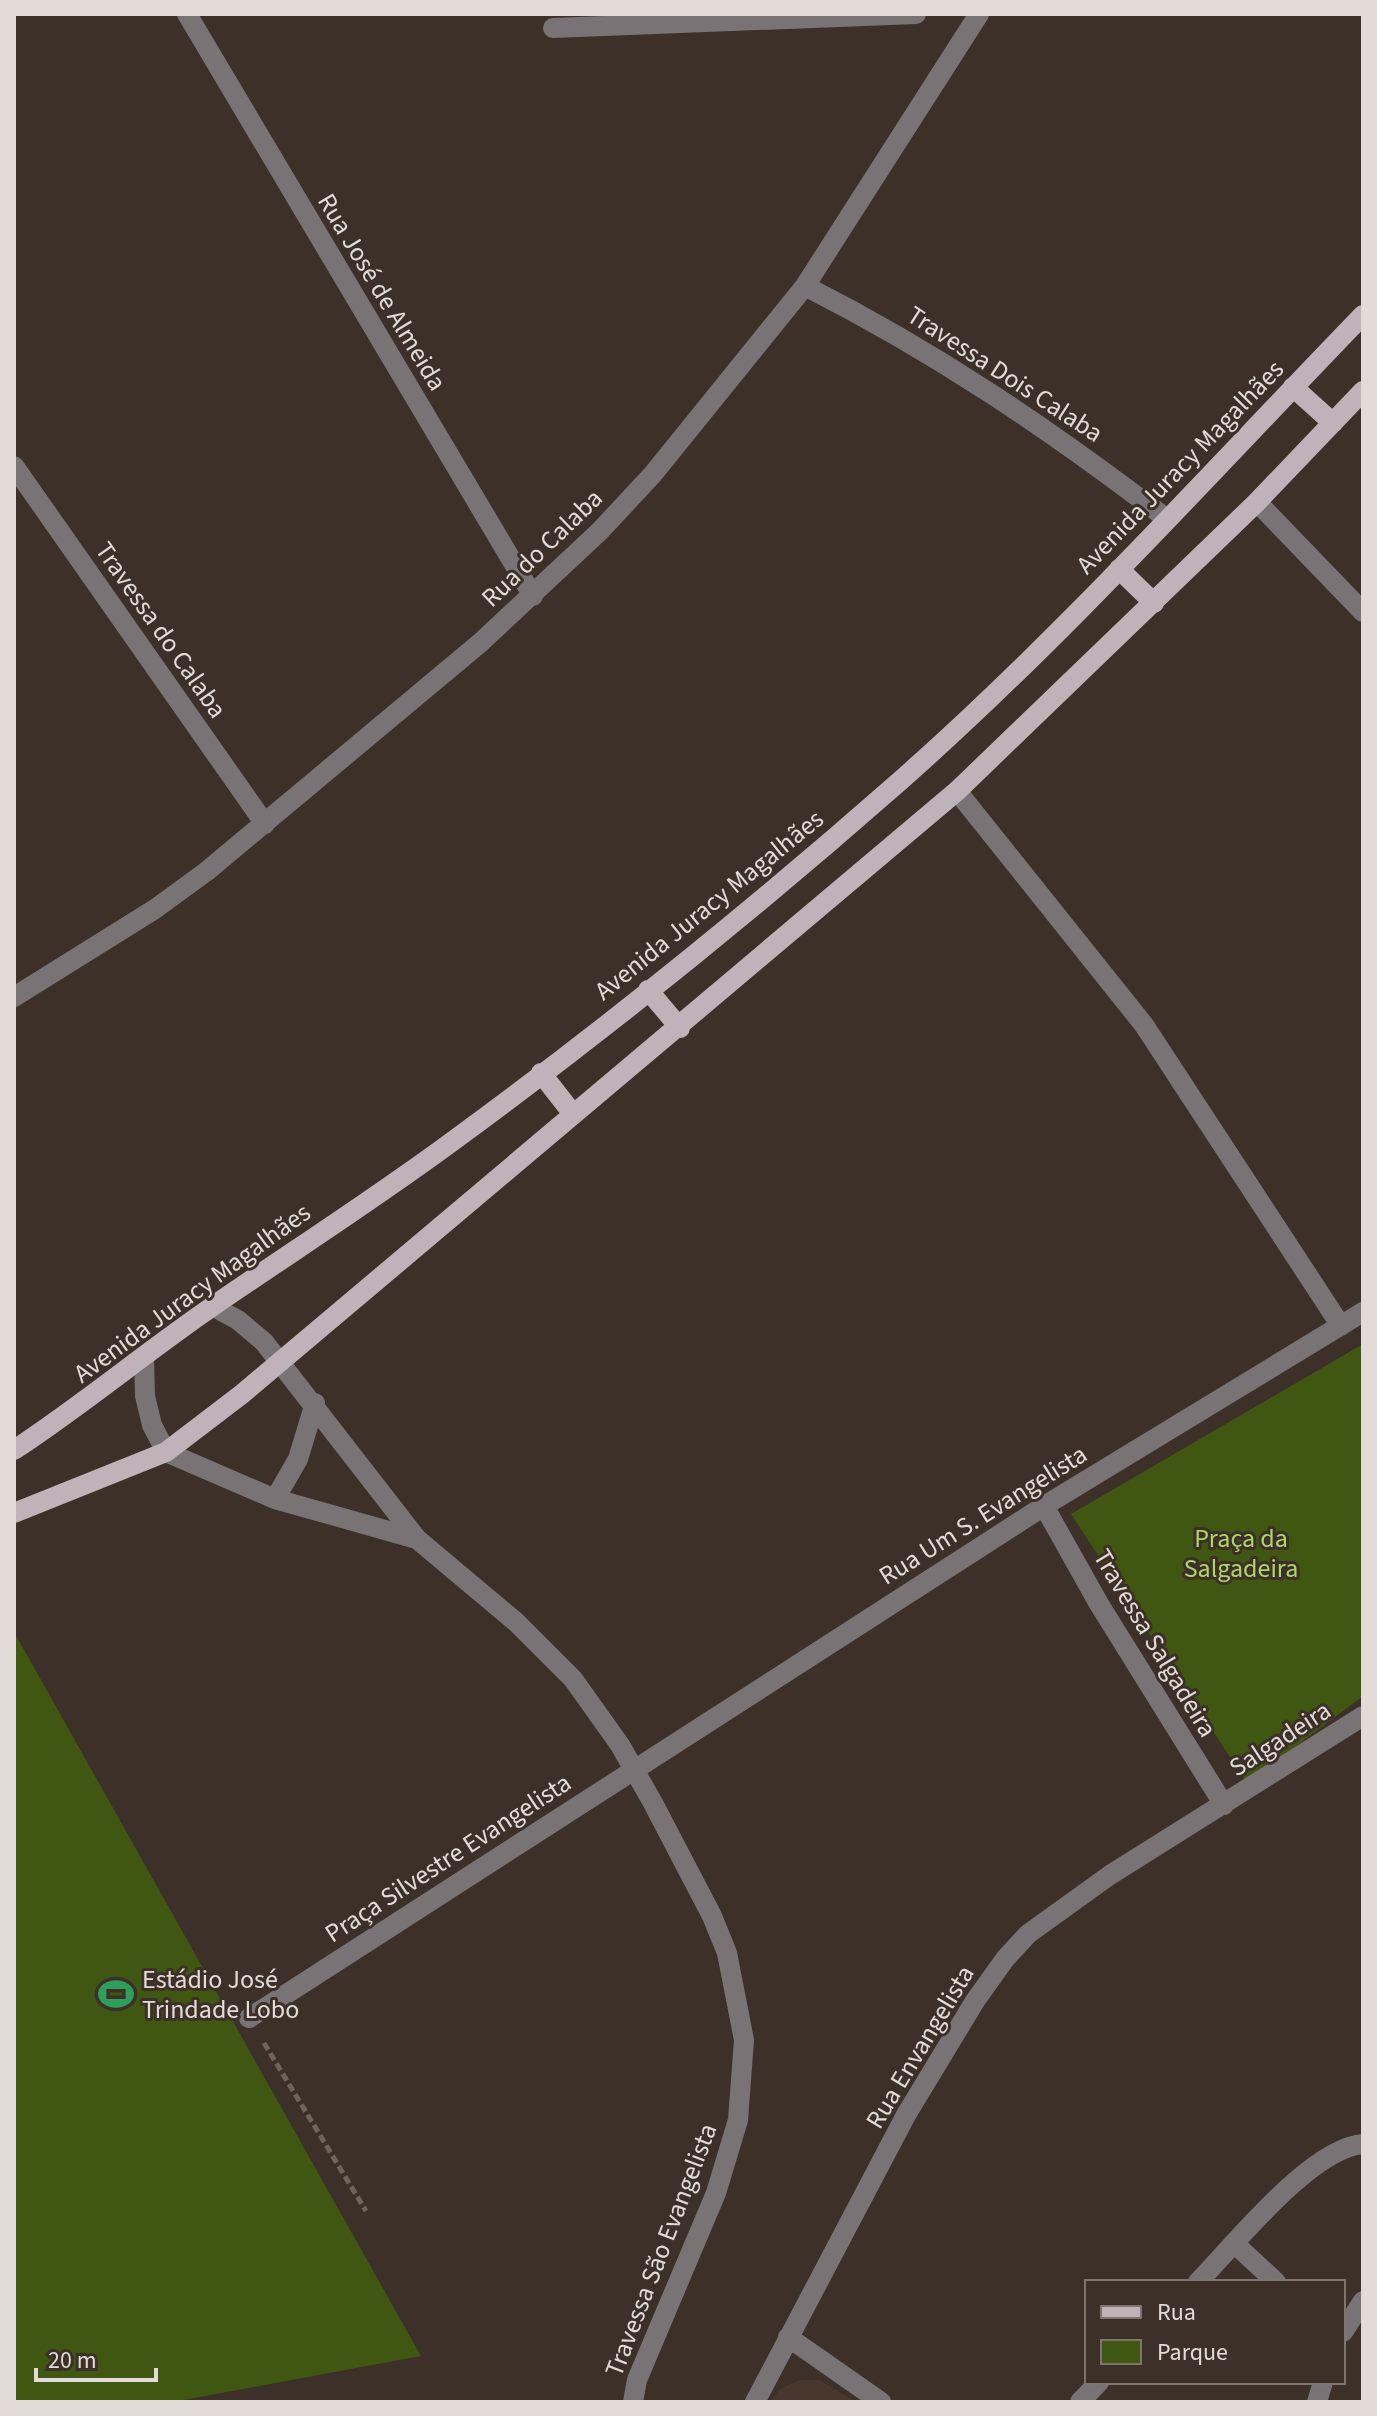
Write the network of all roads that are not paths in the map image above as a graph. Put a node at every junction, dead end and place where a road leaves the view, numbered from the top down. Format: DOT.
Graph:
graph roads {
  1 [pos="187,14"];
  2 [pos="916,14"];
  3 [pos="979,14"];
  4 [pos="553,28"];
  5 [pos="805,286"];
  6 [pos="1363,315"];
  7 [pos="1293,387"];
  8 [pos="1363,391"];
  9 [pos="1333,423"];
  10 [pos="14,466"];
  11 [pos="1257,502"];
  12 [pos="1167,519"];
  13 [pos="1119,569"];
  14 [pos="533,596"];
  15 [pos="1154,603"];
  16 [pos="1363,612"];
  17 [pos="957,791"];
  18 [pos="265,824"];
  19 [pos="648,990"];
  20 [pos="14,997"];
  21 [pos="680,1028"];
  22 [pos="541,1073"];
  23 [pos="573,1114"];
  24 [pos="212,1306"];
  25 [pos="1363,1312"];
  26 [pos="1341,1326"];
  27 [pos="144,1357"];
  28 [pos="280,1360"];
  29 [pos="315,1403"];
  30 [pos="14,1450"];
  31 [pos="166,1452"];
  32 [pos="275,1499"];
  33 [pos="1044,1506"];
  34 [pos="14,1513"];
  35 [pos="417,1539"];
  36 [pos="1363,1716"];
  37 [pos="634,1768"];
  38 [pos="1224,1805"];
  39 [pos="249,2018"];
  40 [pos="1363,2144"];
  41 [pos="1235,2244"];
  42 [pos="1200,2280"];
  43 [pos="1274,2280"];
  44 [pos="1363,2301"];
  45 [pos="1345,2329"];
  46 [pos="788,2337"];
  47 [pos="1097,2384"];
  48 [pos="633,2402"];
  49 [pos="755,2402"];
  50 [pos="881,2402"];
  51 [pos="1080,2402"];
  1 -- 14 [label="street, Rua José de Almeida"];
  2 -- 4 [label="street"];
  3 -- 5 [label="street, Rua do Calaba"];
  5 -- 12 [label="street, Travessa Dois Calaba"];
  5 -- 14 [label="street, Rua do Calaba"];
  6 -- 7 [label="main road, Avenida Juracy Magalhães"];
  7 -- 9 [label="main road"];
  7 -- 12 [label="main road, Avenida Juracy Magalhães"];
  8 -- 9 [label="main road"];
  9 -- 11 [label="main road"];
  10 -- 18 [label="street, Travessa do Calaba"];
  11 -- 15 [label="main road"];
  11 -- 16 [label="street"];
  12 -- 13 [label="main road, Avenida Juracy Magalhães"];
  13 -- 15 [label="main road"];
  13 -- 19 [label="main road, Avenida Juracy Magalhães"];
  14 -- 18 [label="street, Rua do Calaba"];
  15 -- 17 [label="main road"];
  17 -- 21 [label="main road"];
  17 -- 26 [label="street"];
  18 -- 20 [label="street, Rua do Calaba"];
  19 -- 21 [label="main road"];
  19 -- 22 [label="main road, Avenida Juracy Magalhães"];
  21 -- 23 [label="main road"];
  22 -- 23 [label="main road"];
  22 -- 24 [label="main road, Avenida Juracy Magalhães"];
  23 -- 28 [label="main road"];
  24 -- 27 [label="main road, Avenida Juracy Magalhães"];
  24 -- 28 [label="street"];
  25 -- 26 [label="street, Rua Um S. Evangelista"];
  26 -- 33 [label="street, Rua Um S. Evangelista"];
  27 -- 30 [label="main road, Avenida Juracy Magalhães"];
  27 -- 31 [label="street"];
  28 -- 29 [label="street"];
  28 -- 31 [label="main road"];
  29 -- 32 [label="street"];
  29 -- 35 [label="street"];
  31 -- 32 [label="street"];
  31 -- 34 [label="main road"];
  32 -- 35 [label="street"];
  33 -- 37 [label="street, Rua Um S. Evangelista"];
  33 -- 38 [label="street, Travessa Salgadeira"];
  35 -- 37 [label="street, Travessa São Evangelista"];
  36 -- 38 [label="street, Salgadeira"];
  37 -- 39 [label="street, Praça Silvestre Evangelista"];
  37 -- 48 [label="street, Travessa São Evangelista"];
  38 -- 46 [label="street, Rua Envangelista"];
  40 -- 41 [label="street"];
  41 -- 42 [label="street"];
  41 -- 43 [label="street"];
  44 -- 45 [label="street"];
  46 -- 49 [label="street, Rua Envangelista"];
  46 -- 50 [label="street"];
  47 -- 51 [label="street"];
}
